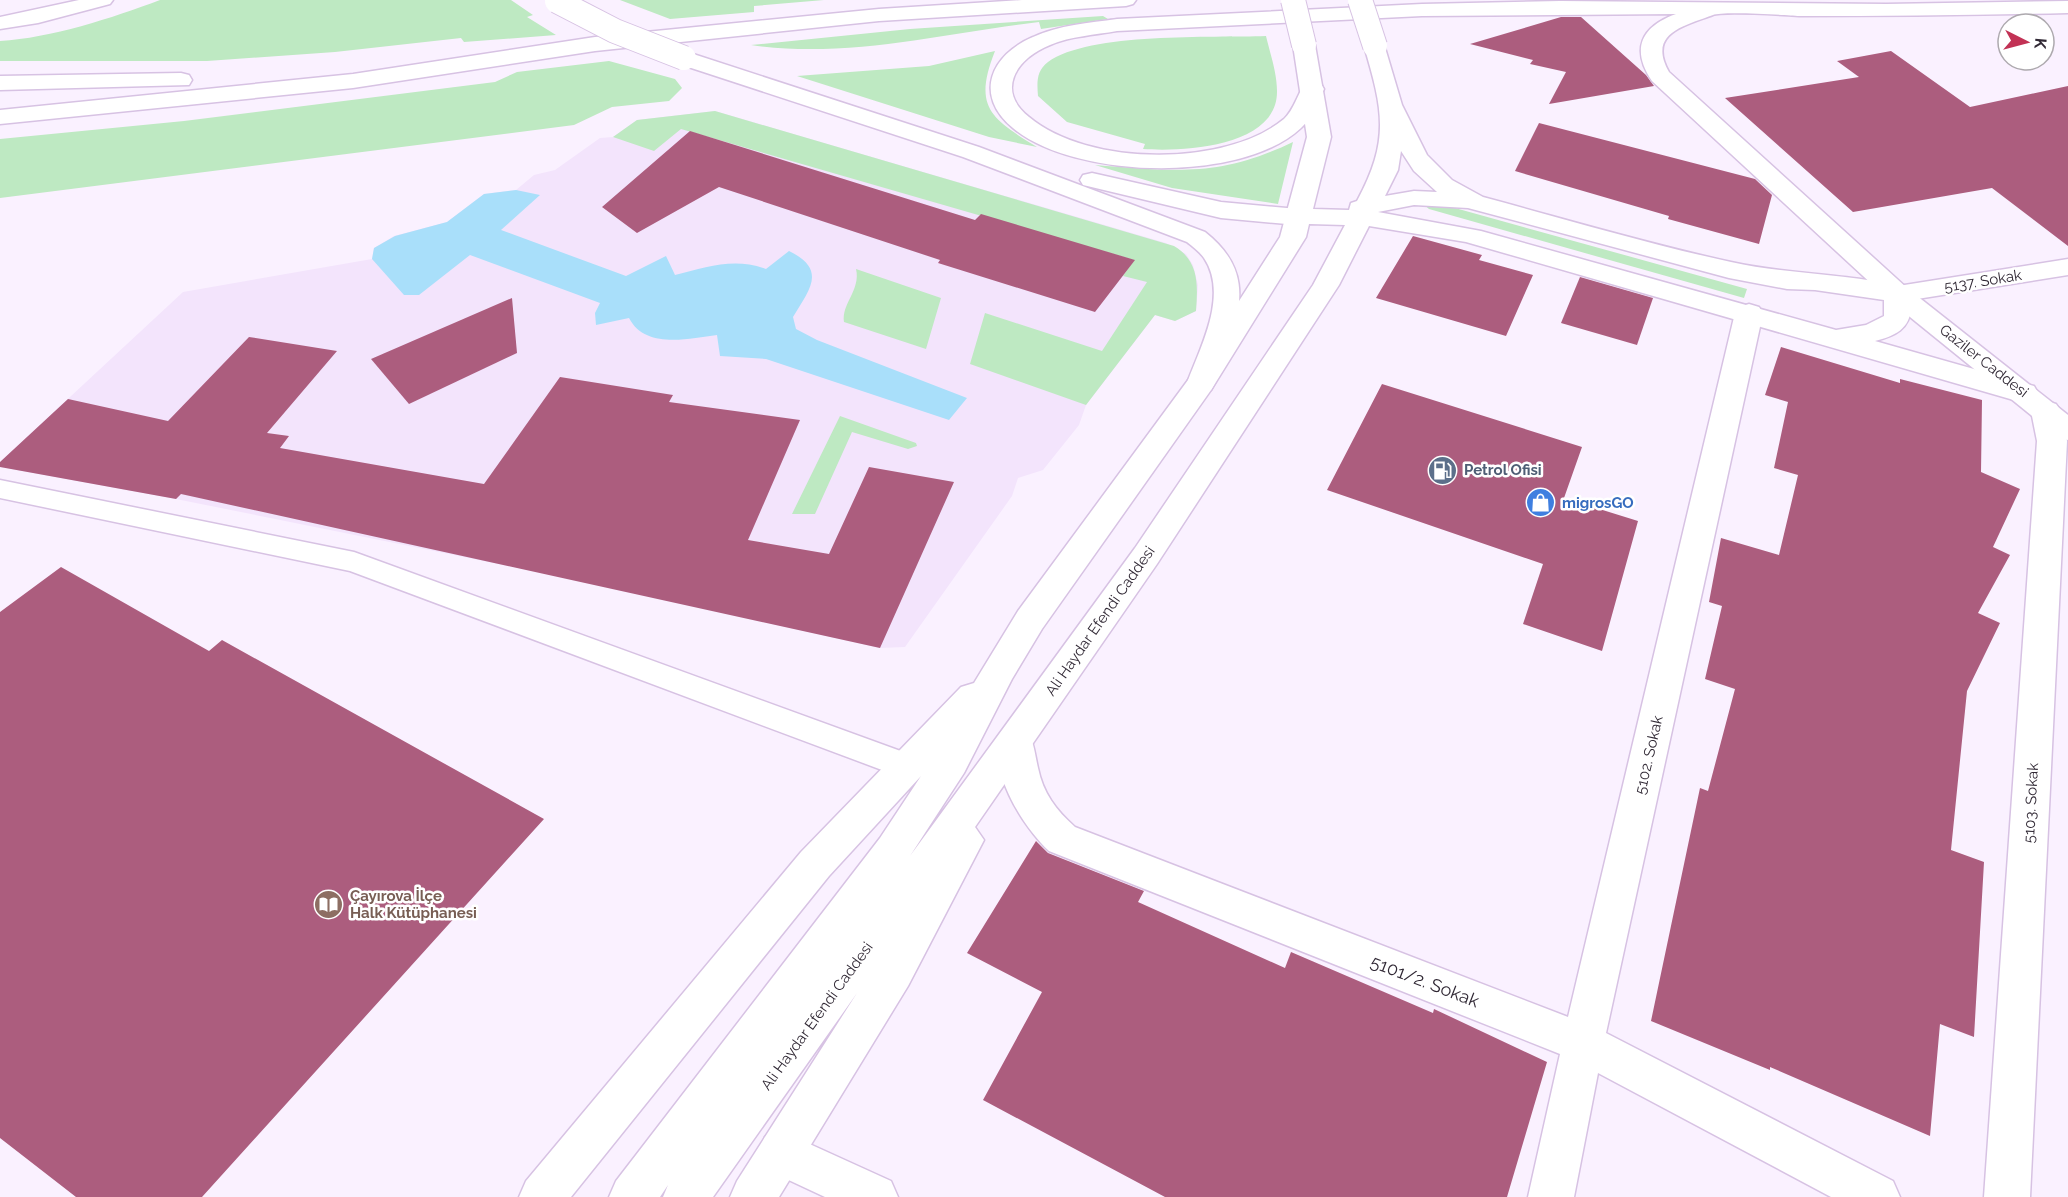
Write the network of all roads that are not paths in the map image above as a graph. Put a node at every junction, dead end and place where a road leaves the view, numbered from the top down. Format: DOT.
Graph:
graph roads {
  1 [pos="103,0"];
  2 [pos="1126,0"];
  3 [pos="1293,0"];
  4 [pos="1360,0"];
  5 [pos="556,1"];
  6 [pos="2068,7"];
  7 [pos="1886,10"];
  8 [pos="0,23"];
  9 [pos="595,44"];
  10 [pos="0,83"];
  11 [pos="1313,89"];
  12 [pos="1390,96"];
  13 [pos="0,117"];
  14 [pos="971,152"];
  15 [pos="1474,202"];
  16 [pos="1364,211"];
  17 [pos="1295,227"];
  18 [pos="1473,236"];
  19 [pos="2068,267"];
  20 [pos="1326,285"];
  21 [pos="1898,294"];
  22 [pos="1749,313"];
  23 [pos="1836,338"];
  24 [pos="1201,383"];
  25 [pos="2046,411"];
  26 [pos="0,489"];
  27 [pos="999,670"];
  28 [pos="1015,742"];
  29 [pos="906,766"];
  30 [pos="984,786"];
  31 [pos="1583,1043"];
  32 [pos="781,1153"];
  33 [pos="542,1197"];
  34 [pos="632,1197"];
  35 [pos="686,1197"];
  36 [pos="753,1197"];
  37 [pos="875,1197"];
  38 [pos="1551,1197"];
  39 [pos="1877,1197"];
  40 [pos="2007,1197"];
  1 -- 8 [label="main road"];
  2 -- 9 [label="main road"];
  3 -- 11 [label="main road, bridge"];
  4 -- 12 [label="main road, Ali Haydar Efendi Caddesi, bridge"];
  5 -- 14 [label="main road, bridge"];
  6 -- 7 [label="main road"];
  7 -- 11 [label="main road"];
  7 -- 21 [label="main road, Gaziler Caddesi"];
  9 -- 10 [label="main road"];
  9 -- 13 [label="main road"];
  11 -- 17 [label="main road"];
  12 -- 15 [label="main road"];
  12 -- 16 [label="main road, Ali Haydar Efendi Caddesi"];
  14 -- 17 [label="main road"];
  14 -- 24 [label="main road"];
  15 -- 16 [label="main road"];
  15 -- 21 [label="main road"];
  16 -- 17 [label="main road"];
  16 -- 18 [label="main road"];
  16 -- 20 [label="main road, Ali Haydar Efendi Caddesi"];
  17 -- 24 [label="main road"];
  18 -- 20 [label="main road"];
  18 -- 22 [label="main road"];
  19 -- 21 [label="main road, 5137. Sokak"];
  20 -- 28 [label="main road, Ali Haydar Efendi Caddesi"];
  21 -- 23 [label="main road"];
  21 -- 25 [label="main road, Gaziler Caddesi"];
  22 -- 23 [label="main road"];
  22 -- 31 [label="main road, 5102. Sokak"];
  23 -- 25 [label="main road"];
  24 -- 27 [label="main road"];
  25 -- 40 [label="main road, 5103. Sokak"];
  26 -- 29 [label="lane"];
  27 -- 29 [label="main road"];
  27 -- 34 [label="main road"];
  28 -- 30 [label="main road, Ali Haydar Efendi Caddesi"];
  28 -- 31 [label="main road, 5101/2. Sokak"];
  29 -- 33 [label="main road"];
  30 -- 32 [label="main road"];
  30 -- 35 [label="main road, Ali Haydar Efendi Caddesi"];
  31 -- 38 [label="main road, 5102. Sokak"];
  31 -- 39 [label="main road, 5101/2. Sokak"];
  32 -- 36 [label="main road"];
  32 -- 37 [label="main road"];
}
